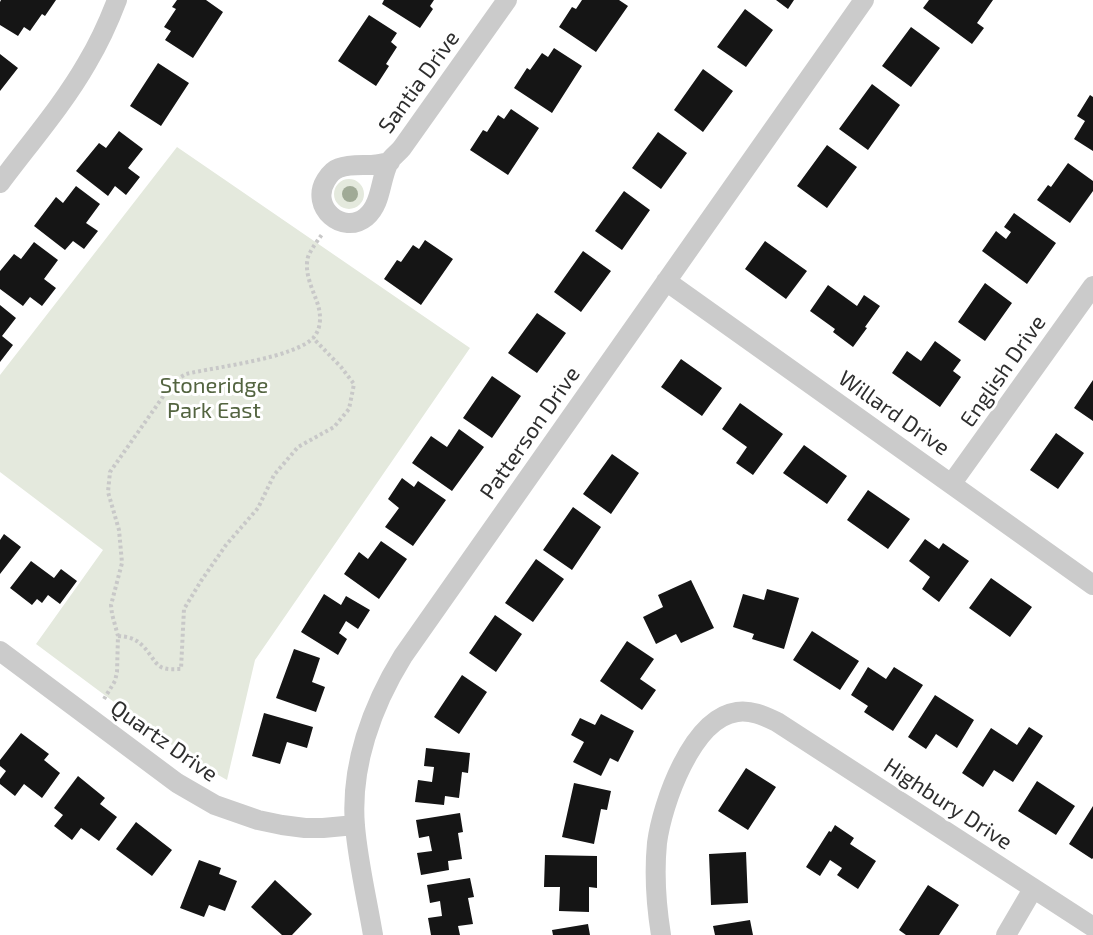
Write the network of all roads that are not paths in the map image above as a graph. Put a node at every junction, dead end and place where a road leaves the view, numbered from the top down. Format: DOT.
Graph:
graph roads {
  1 [pos="117,0"];
  2 [pos="507,0"];
  3 [pos="864,0"];
  4 [pos="390,162"];
  5 [pos="0,183"];
  6 [pos="666,281"];
  7 [pos="1093,286"];
  8 [pos="952,483"];
  9 [pos="1093,585"];
  10 [pos="0,651"];
  11 [pos="355,825"];
  12 [pos="1034,889"];
  13 [pos="1093,927"];
  14 [pos="373,935"];
  15 [pos="661,935"];
  16 [pos="1006,935"];
  1 -- 5 [label="street"];
  2 -- 4 [label="street, Santia Drive"];
  3 -- 6 [label="street, Patterson Drive"];
  6 -- 8 [label="street, Willard Drive"];
  6 -- 11 [label="street, Patterson Drive"];
  7 -- 8 [label="street, English Drive"];
  8 -- 9 [label="street, Willard Drive"];
  10 -- 11 [label="street, Quartz Drive"];
  11 -- 14 [label="street, Patterson Drive"];
  12 -- 13 [label="street, Highbury Drive"];
  12 -- 15 [label="street, Highbury Drive"];
  12 -- 16 [label="street"];
}
